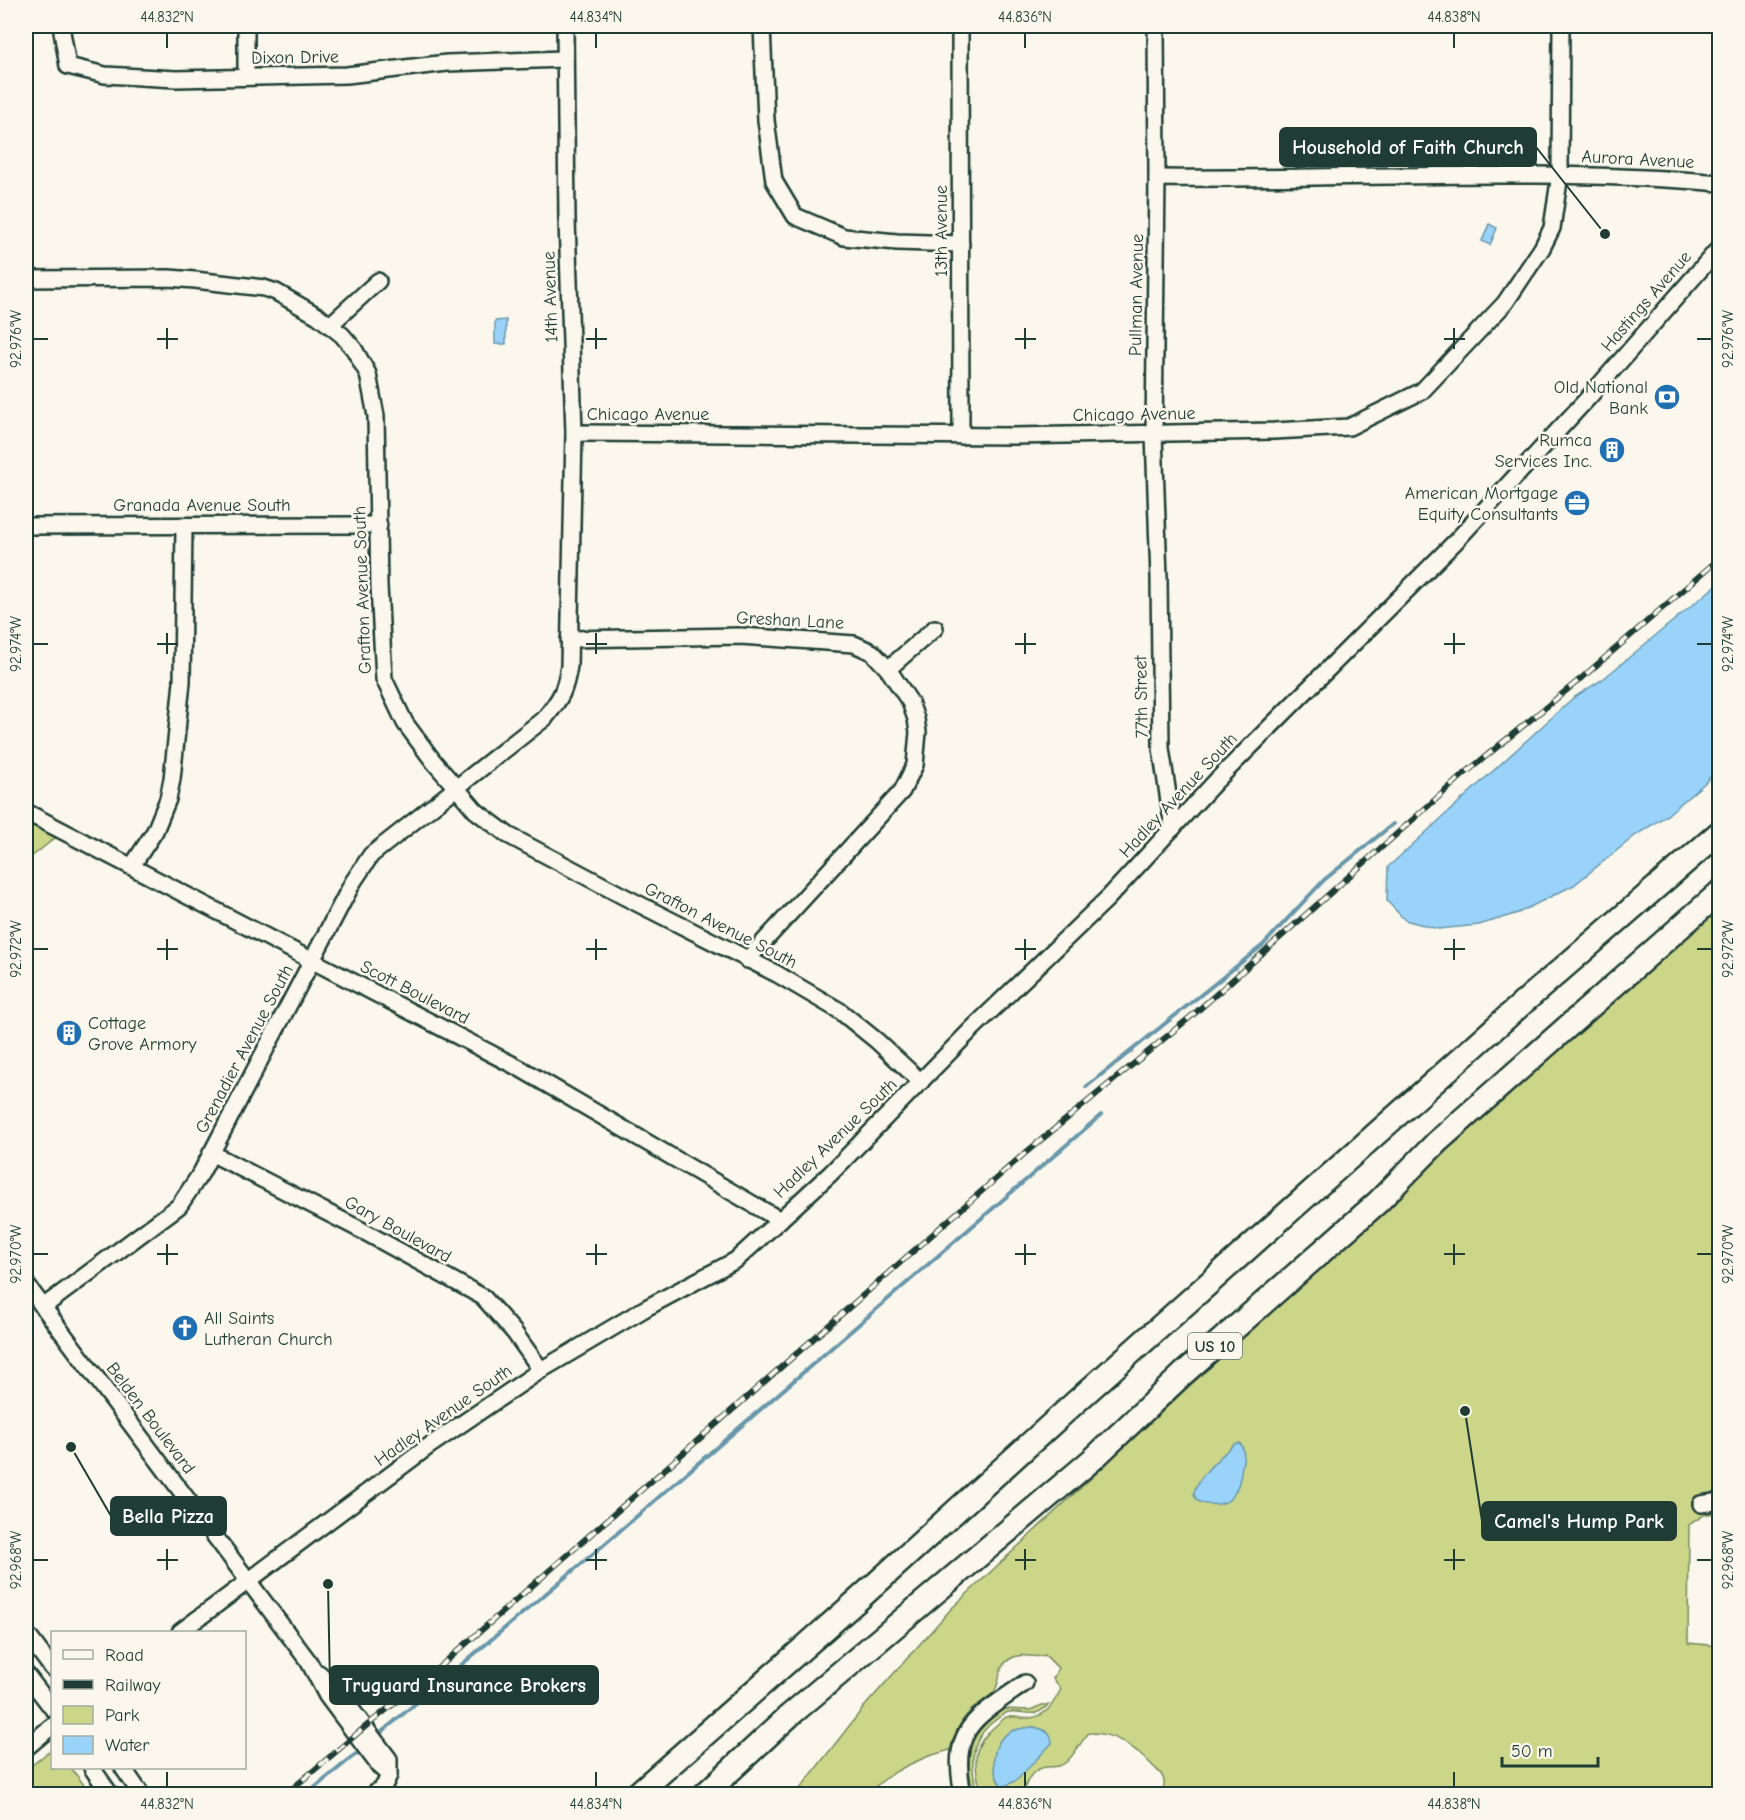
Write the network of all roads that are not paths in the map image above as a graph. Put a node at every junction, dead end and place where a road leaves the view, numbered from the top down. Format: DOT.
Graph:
graph roads {
  1 [pos="62,26"];
  2 [pos="246,26"];
  3 [pos="565,26"];
  4 [pos="762,26"];
  5 [pos="960,26"];
  6 [pos="1156,26"];
  7 [pos="1562,26"];
  8 [pos="564,59"];
  9 [pos="246,77"];
  10 [pos="1560,174"];
  11 [pos="1157,178"];
  12 [pos="1719,183"];
  13 [pos="961,244"];
  14 [pos="1719,247"];
  15 [pos="26,279"];
  16 [pos="378,281"];
  17 [pos="330,325"];
  18 [pos="574,433"];
  19 [pos="1154,434"];
  20 [pos="961,435"];
  21 [pos="379,525"];
  22 [pos="26,526"];
  23 [pos="184,526"];
  24 [pos="1431,565"];
  25 [pos="1159,566"];
  26 [pos="935,628"];
  27 [pos="569,639"];
  28 [pos="888,669"];
  29 [pos="456,787"];
  30 [pos="26,812"];
  31 [pos="1173,828"];
  32 [pos="1719,832"];
  33 [pos="132,866"];
  34 [pos="1719,892"];
  35 [pos="747,960"];
  36 [pos="313,961"];
  37 [pos="921,1082"];
  38 [pos="211,1153"];
  39 [pos="780,1220"];
  40 [pos="26,1284"];
  41 [pos="43,1307"];
  42 [pos="541,1370"];
  43 [pos="1719,1502"];
  44 [pos="1701,1504"];
  45 [pos="249,1582"];
  46 [pos="181,1631"];
  47 [pos="26,1633"];
  48 [pos="51,1667"];
  49 [pos="26,1674"];
  50 [pos="1025,1683"];
  51 [pos="51,1707"];
  52 [pos="51,1727"];
  53 [pos="26,1748"];
  54 [pos="93,1769"];
  55 [pos="124,1769"];
  56 [pos="110,1794"];
  57 [pos="141,1794"];
  58 [pos="374,1794"];
  59 [pos="637,1794"];
  60 [pos="705,1794"];
  61 [pos="963,1794"];
  1 -- 9 [label="street, Dixon Drive"];
  2 -- 9 [label="street"];
  3 -- 8 [label="street, 14th Avenue"];
  4 -- 13 [label="street"];
  5 -- 13 [label="street, 13th Avenue"];
  6 -- 11 [label="street, Pullman Avenue"];
  7 -- 10 [label="street, Chicago Avenue"];
  8 -- 9 [label="street, Dixon Drive"];
  8 -- 18 [label="street, 14th Avenue"];
  10 -- 11 [label="street, Aurora Avenue"];
  10 -- 12 [label="street, Aurora Avenue"];
  10 -- 19 [label="street, Chicago Avenue"];
  11 -- 19 [label="street, Pullman Avenue"];
  13 -- 20 [label="street, 13th Avenue"];
  14 -- 24 [label="street, Hastings Avenue"];
  15 -- 17 [label="street, Grafton Avenue South"];
  16 -- 17 [label="street"];
  17 -- 21 [label="street, Grafton Avenue South"];
  18 -- 20 [label="street, Chicago Avenue"];
  18 -- 27 [label="street, 14th Avenue"];
  19 -- 20 [label="street, Chicago Avenue"];
  19 -- 25 [label="street, Pullman Avenue"];
  21 -- 23 [label="street, Granada Avenue South"];
  21 -- 29 [label="street, Grafton Avenue South"];
  22 -- 23 [label="street, Granada Avenue South"];
  23 -- 33 [label="street"];
  24 -- 31 [label="street, Hadley Avenue South"];
  25 -- 31 [label="street, 77th Street"];
  26 -- 28 [label="street"];
  27 -- 28 [label="street, Greshan Lane"];
  27 -- 29 [label="street, Grenadier Avenue South"];
  28 -- 35 [label="street, Greshan Lane"];
  29 -- 35 [label="street, Grafton Avenue South"];
  29 -- 36 [label="street, Grenadier Avenue South"];
  30 -- 33 [label="street, Scott Boulevard"];
  31 -- 37 [label="street, Hadley Avenue South"];
  32 -- 59 [label="highway, US 10"];
  33 -- 36 [label="street, Scott Boulevard"];
  34 -- 60 [label="highway, US 10"];
  35 -- 37 [label="street, Grafton Avenue South"];
  36 -- 38 [label="street, Grenadier Avenue South"];
  36 -- 39 [label="street, Scott Boulevard"];
  37 -- 39 [label="street, Hadley Avenue South"];
  38 -- 41 [label="street, Grenadier Avenue South"];
  38 -- 42 [label="street, Gary Boulevard"];
  39 -- 42 [label="street, Hadley Avenue South"];
  40 -- 41 [label="street, Belden Boulevard"];
  41 -- 45 [label="street, Belden Boulevard"];
  42 -- 45 [label="street, Hadley Avenue South"];
  43 -- 44 [label="street"];
  45 -- 46 [label="street, Hadley Avenue South"];
  45 -- 58 [label="street, Belden Boulevard"];
  47 -- 48 [label="street"];
  49 -- 51 [label="street"];
  50 -- 61 [label="street"];
  52 -- 53 [label="street"];
  54 -- 56 [label="street"];
  55 -- 57 [label="street"];
}
